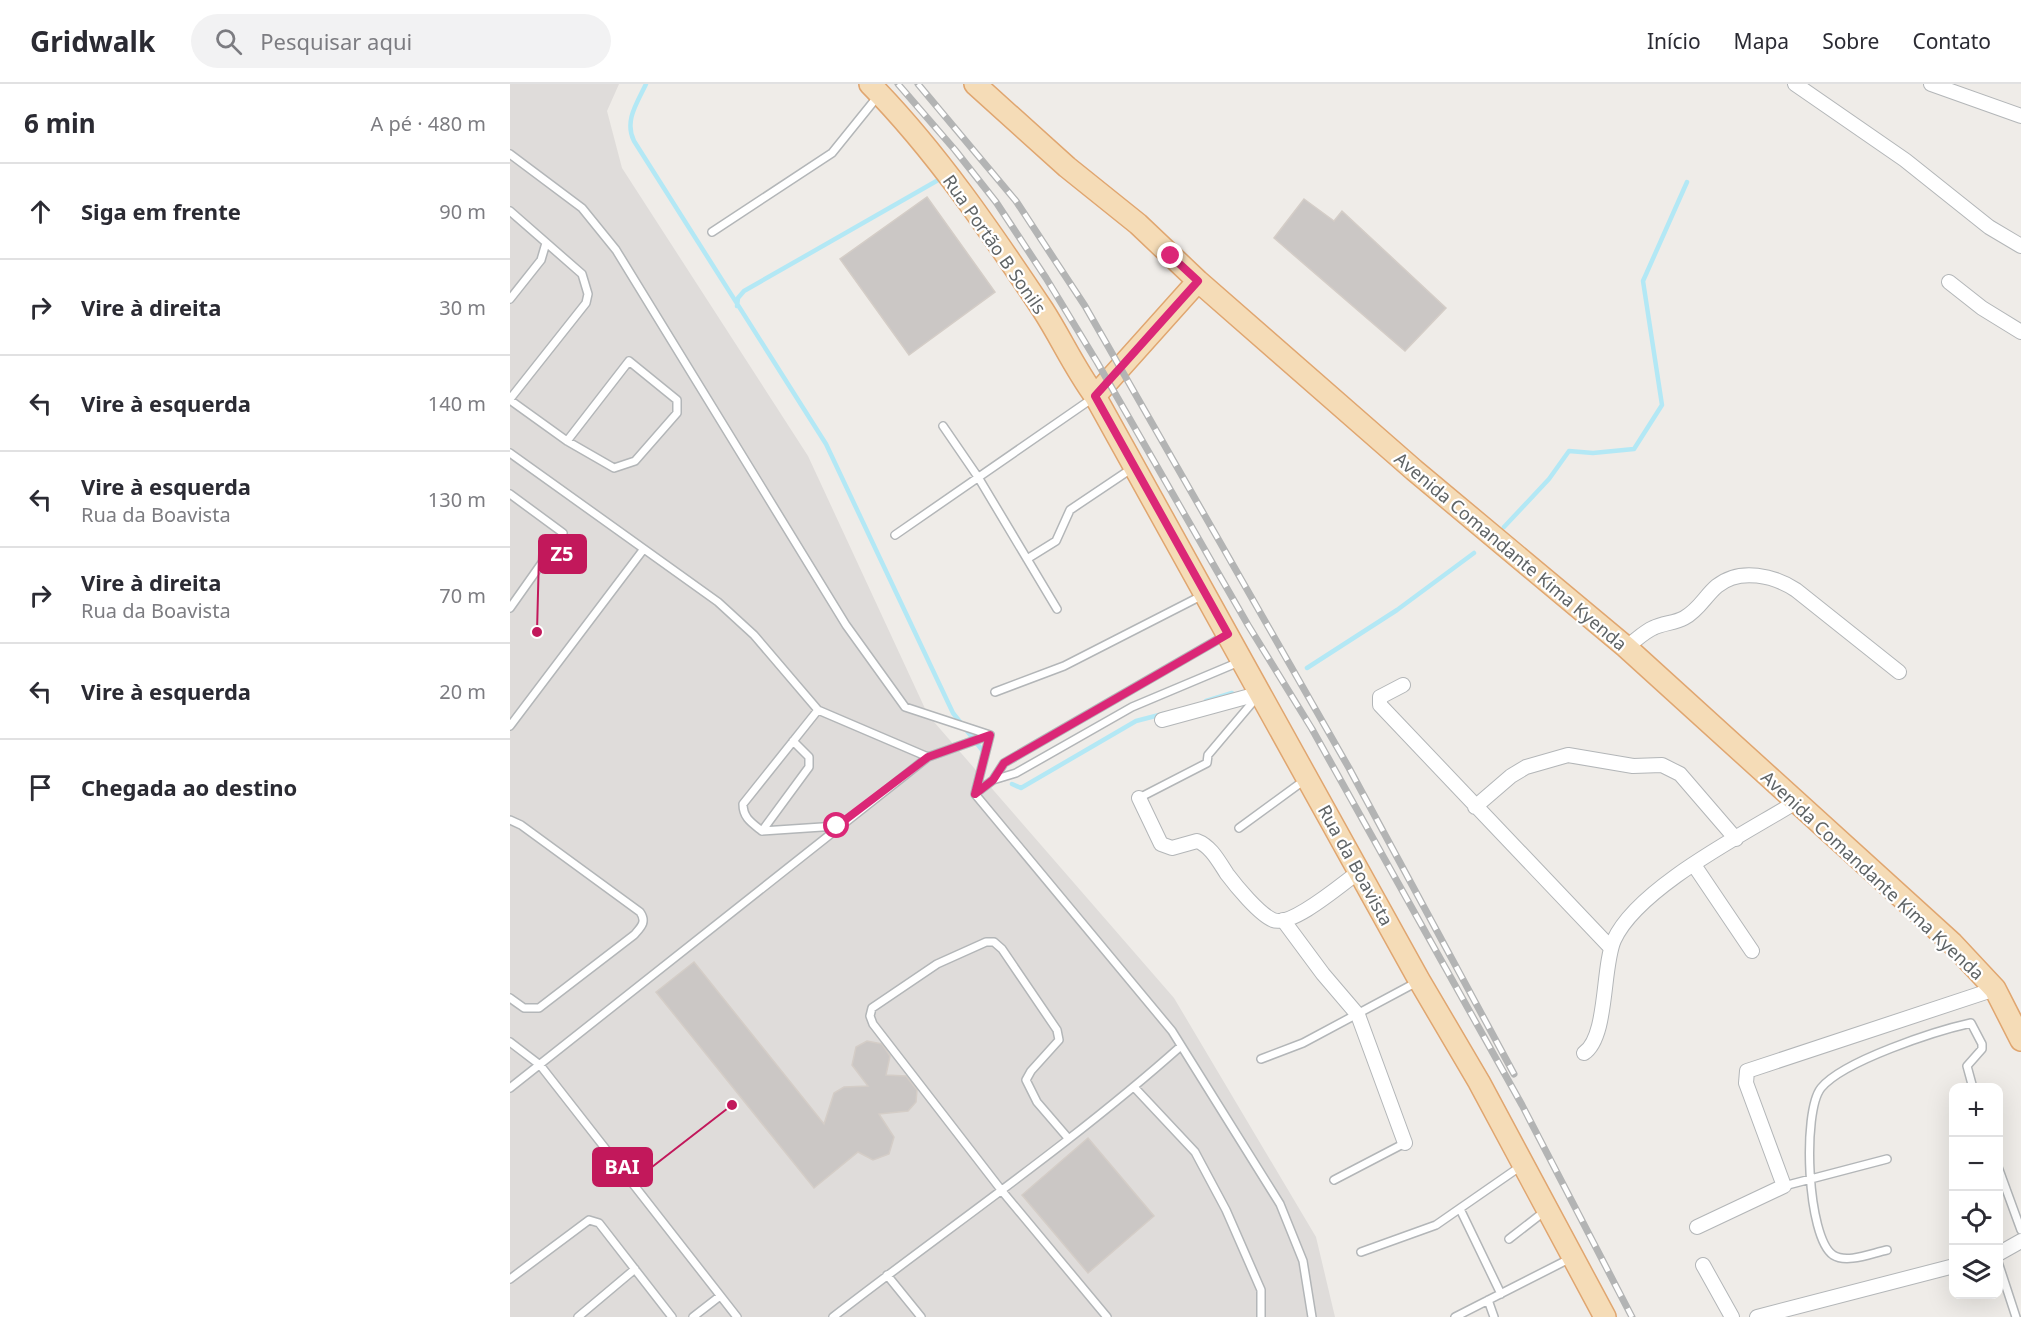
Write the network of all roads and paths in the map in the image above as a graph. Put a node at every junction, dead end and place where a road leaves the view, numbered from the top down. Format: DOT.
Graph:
graph roads {
  1 [pos="975,84"];
  2 [pos="1795,84"];
  3 [pos="1931,84"];
  4 [pos="875,89"];
  5 [pos="2021,116"];
  6 [pos="510,154"];
  7 [pos="510,211"];
  8 [pos="712,232"];
  9 [pos="546,243"];
  10 [pos="2021,246"];
  11 [pos="1198,281"];
  12 [pos="1949,282"];
  13 [pos="510,300"];
  14 [pos="2021,332"];
  15 [pos="510,399"];
  16 [pos="1100,405"];
  17 [pos="943,426"];
  18 [pos="567,441"];
  19 [pos="510,453"];
  20 [pos="1135,466"];
  21 [pos="978,477"];
  22 [pos="511,497"];
  23 [pos="895,535"];
  24 [pos="643,550"];
  25 [pos="1027,559"];
  26 [pos="1206,593"];
  27 [pos="510,608"];
  28 [pos="1057,609"];
  29 [pos="1228,634"];
  30 [pos="1626,647"];
  31 [pos="1243,661"];
  32 [pos="1899,672"];
  33 [pos="1403,685"];
  34 [pos="995,692"];
  35 [pos="1261,693"];
  36 [pos="818,710"];
  37 [pos="1162,720"];
  38 [pos="510,726"];
  39 [pos="990,735"];
  40 [pos="793,741"];
  41 [pos="928,757"];
  42 [pos="1308,778"];
  43 [pos="993,780"];
  44 [pos="975,794"];
  45 [pos="1139,798"];
  46 [pos="1796,802"];
  47 [pos="1475,807"];
  48 [pos="510,820"];
  49 [pos="837,826"];
  50 [pos="1239,828"];
  51 [pos="762,831"];
  52 [pos="1736,839"];
  53 [pos="1694,865"];
  54 [pos="1360,871"];
  55 [pos="1283,920"];
  56 [pos="1611,948"];
  57 [pos="1752,951"];
  58 [pos="1419,980"];
  59 [pos="1995,989"];
  60 [pos="510,998"];
  61 [pos="1358,1015"];
  62 [pos="2021,1040"];
  63 [pos="510,1042"];
  64 [pos="1181,1046"];
  65 [pos="1584,1053"];
  66 [pos="1261,1059"];
  67 [pos="540,1065"];
  68 [pos="1972,1083"];
  69 [pos="1134,1087"];
  70 [pos="510,1088"];
  71 [pos="1068,1138"];
  72 [pos="1405,1143"];
  73 [pos="1887,1159"];
  74 [pos="1524,1164"];
  75 [pos="1810,1179"];
  76 [pos="1334,1180"];
  77 [pos="2003,1181"];
  78 [pos="1784,1186"];
  79 [pos="1002,1191"];
  80 [pos="1460,1209"];
  81 [pos="1546,1209"];
  82 [pos="1697,1227"];
  83 [pos="2021,1230"];
  84 [pos="1509,1239"];
  85 [pos="2021,1241"];
  86 [pos="1887,1250"];
  87 [pos="2003,1251"];
  88 [pos="1362,1252"];
  89 [pos="2021,1253"];
  90 [pos="2003,1254"];
  91 [pos="1574,1257"];
  92 [pos="1703,1265"];
  93 [pos="1949,1267"];
  94 [pos="635,1269"];
  95 [pos="887,1275"];
  96 [pos="2003,1277"];
  97 [pos="510,1279"];
  98 [pos="1501,1294"];
  99 [pos="720,1296"];
  100 [pos="1488,1300"];
  101 [pos="578,1317"];
  102 [pos="672,1317"];
  103 [pos="693,1317"];
  104 [pos="737,1317"];
  105 [pos="833,1317"];
  106 [pos="921,1317"];
  107 [pos="1107,1317"];
  108 [pos="1262,1317"];
  109 [pos="1312,1317"];
  110 [pos="1455,1317"];
  111 [pos="1494,1317"];
  112 [pos="1605,1317"];
  113 [pos="1732,1317"];
  114 [pos="1757,1317"];
  115 [pos="2016,1317"];
  1 -- 11 [label="main road, Avenida Comandante Kima Kyenda"];
  2 -- 10 [label="street"];
  3 -- 5 [label="street"];
  4 -- 8 [label="lane"];
  4 -- 16 [label="main road, Rua Portão B Sonils"];
  6 -- 39 [label="lane"];
  7 -- 9 [label="lane"];
  9 -- 13 [label="lane"];
  9 -- 15 [label="lane"];
  11 -- 16 [label="main road"];
  11 -- 30 [label="main road, Avenida Comandante Kima Kyenda"];
  12 -- 14 [label="street"];
  15 -- 18 [label="lane"];
  16 -- 20 [label="main road, Rua da Boavista"];
  16 -- 21 [label="lane"];
  17 -- 21 [label="lane"];
  18 -- 18 [label="lane"];
  19 -- 24 [label="lane"];
  20 -- 25 [label="lane"];
  20 -- 26 [label="main road, Rua da Boavista"];
  21 -- 23 [label="lane"];
  21 -- 25 [label="lane"];
  22 -- 27 [label="lane"];
  24 -- 36 [label="lane"];
  24 -- 38 [label="lane"];
  25 -- 28 [label="lane"];
  26 -- 29 [label="main road, Rua da Boavista"];
  26 -- 34 [label="lane"];
  29 -- 31 [label="main road, Rua da Boavista"];
  29 -- 43 [label="lane"];
  30 -- 32 [label="street"];
  30 -- 46 [label="main road, Avenida Comandante Kima Kyenda"];
  31 -- 35 [label="main road, Rua da Boavista"];
  31 -- 43 [label="lane"];
  33 -- 47 [label="street"];
  35 -- 37 [label="street"];
  35 -- 42 [label="main road, Rua da Boavista"];
  35 -- 45 [label="lane"];
  36 -- 40 [label="lane"];
  36 -- 41 [label="lane"];
  39 -- 41 [label="lane"];
  39 -- 44 [label="lane"];
  40 -- 51 [label="lane"];
  40 -- 51 [label="lane"];
  41 -- 49 [label="lane"];
  42 -- 50 [label="lane"];
  42 -- 54 [label="main road, Rua da Boavista"];
  43 -- 44 [label="lane"];
  44 -- 64 [label="lane"];
  45 -- 55 [label="street"];
  46 -- 52 [label="street"];
  46 -- 59 [label="main road, Avenida Comandante Kima Kyenda"];
  47 -- 52 [label="street"];
  47 -- 56 [label="street"];
  48 -- 60 [label="lane"];
  49 -- 51 [label="lane"];
  49 -- 67 [label="lane"];
  52 -- 53 [label="street"];
  53 -- 56 [label="street"];
  53 -- 57 [label="street"];
  54 -- 55 [label="street"];
  54 -- 58 [label="main road, Rua da Boavista"];
  55 -- 61 [label="street"];
  56 -- 65 [label="street"];
  58 -- 61 [label="lane"];
  58 -- 74 [label="main road, Rua da Boavista"];
  59 -- 62 [label="main road, Avenida Comandante Kima Kyenda"];
  59 -- 78 [label="street"];
  61 -- 66 [label="lane"];
  61 -- 72 [label="street"];
  63 -- 67 [label="lane"];
  64 -- 69 [label="lane"];
  64 -- 109 [label="lane"];
  67 -- 70 [label="lane"];
  67 -- 99 [label="lane"];
  68 -- 75 [label="lane"];
  69 -- 71 [label="lane"];
  69 -- 108 [label="lane"];
  71 -- 79 [label="lane"];
  71 -- 79 [label="lane"];
  72 -- 76 [label="lane"];
  73 -- 75 [label="lane"];
  74 -- 80 [label="lane"];
  74 -- 81 [label="main road, Rua da Boavista"];
  75 -- 78 [label="lane"];
  75 -- 86 [label="lane"];
  77 -- 83 [label="lane"];
  78 -- 82 [label="street"];
  79 -- 95 [label="lane"];
  79 -- 107 [label="lane"];
  80 -- 88 [label="lane"];
  80 -- 98 [label="lane"];
  81 -- 84 [label="lane"];
  81 -- 91 [label="main road, Rua da Boavista"];
  85 -- 87 [label="street"];
  89 -- 90 [label="street"];
  91 -- 98 [label="lane"];
  91 -- 112 [label="main road, Rua da Boavista"];
  92 -- 113 [label="street"];
  93 -- 114 [label="street"];
  94 -- 97 [label="lane"];
  94 -- 101 [label="lane"];
  94 -- 102 [label="lane"];
  95 -- 105 [label="lane"];
  95 -- 106 [label="lane"];
  96 -- 115 [label="lane"];
  98 -- 100 [label="lane"];
  99 -- 103 [label="lane"];
  99 -- 104 [label="lane"];
  100 -- 110 [label="lane"];
  100 -- 111 [label="lane"];
}
